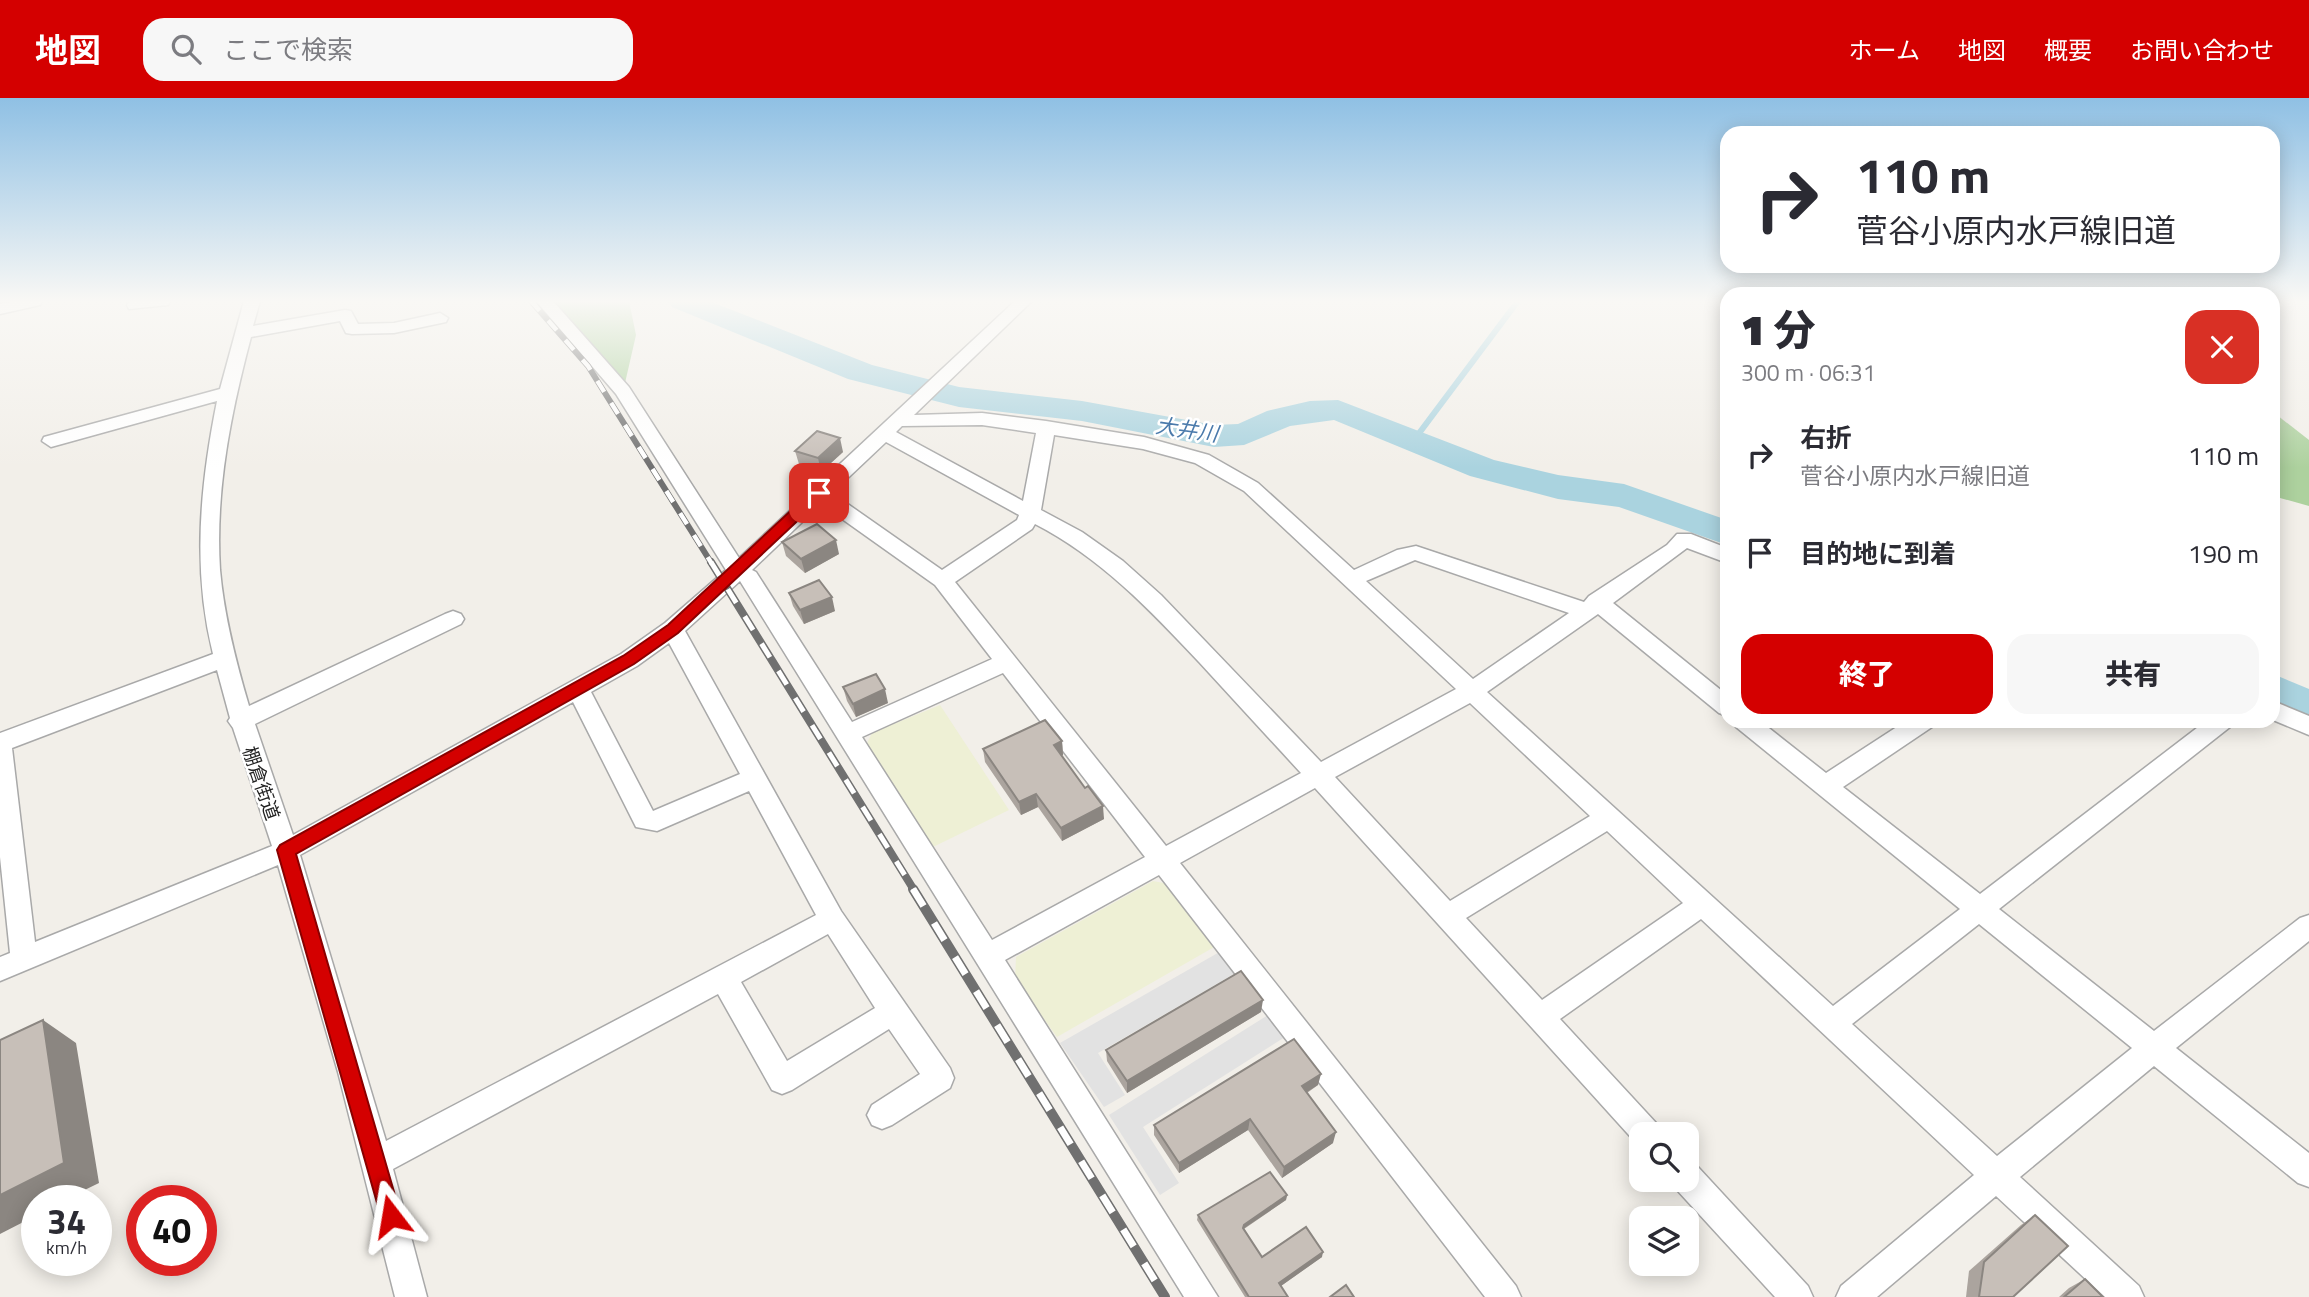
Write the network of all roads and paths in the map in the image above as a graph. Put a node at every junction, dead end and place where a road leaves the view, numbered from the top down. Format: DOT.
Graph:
graph roads {
  1 [pos="237,357"];
  2 [pos="593,357"];
  3 [pos="965,357"];
  4 [pos="229,392"];
  5 [pos="896,420"];
  6 [pos="1046,427"];
  7 [pos="51,442"];
  8 [pos="819,493"];
  9 [pos="1031,512"];
  10 [pos="1720,553"];
  11 [pos="736,570"];
  12 [pos="1353,579"];
  13 [pos="942,580"];
  14 [pos="1591,606"];
  15 [pos="453,619"];
  16 [pos="673,629"];
  17 [pos="224,659"];
  18 [pos="1007,662"];
  19 [pos="578,689"];
  20 [pos="1472,691"];
  21 [pos="1720,703"];
  22 [pos="2280,713"];
  23 [pos="240,721"];
  24 [pos="2309,726"];
  25 [pos="1753,728"];
  26 [pos="1914,728"];
  27 [pos="2213,728"];
  28 [pos="847,734"];
  29 [pos="0,743"];
  30 [pos="1319,776"];
  31 [pos="754,778"];
  32 [pos="1825,787"];
  33 [pos="1607,818"];
  34 [pos="286,850"];
  35 [pos="1163,861"];
  36 [pos="1701,905"];
  37 [pos="1979,908"];
  38 [pos="1447,916"];
  39 [pos="832,919"];
  40 [pos="2309,926"];
  41 [pos="986,957"];
  42 [pos="24,959"];
  43 [pos="0,969"];
  44 [pos="724,978"];
  45 [pos="893,1012"];
  46 [pos="1539,1018"];
  47 [pos="1831,1024"];
  48 [pos="2154,1046"];
  49 [pos="882,1115"];
  50 [pos="1636,1122"];
  51 [pos="377,1162"];
  52 [pos="2309,1172"];
  53 [pos="1996,1175"];
  54 [pos="1699,1191"];
  55 [pos="411,1297"];
  56 [pos="1202,1297"];
  57 [pos="1505,1297"];
  58 [pos="1797,1297"];
  59 [pos="1852,1297"];
  60 [pos="2128,1297"];
  1 -- 4 [label="street, 棚倉街道"];
  2 -- 11 [label="street"];
  3 -- 5 [label="street"];
  4 -- 7 [label="street"];
  4 -- 17 [label="street, 棚倉街道"];
  5 -- 6 [label="street"];
  5 -- 8 [label="street"];
  5 -- 9 [label="street"];
  6 -- 9 [label="street"];
  6 -- 12 [label="street"];
  8 -- 11 [label="street"];
  8 -- 13 [label="street"];
  9 -- 13 [label="street"];
  9 -- 30 [label="street"];
  10 -- 14 [label="street"];
  11 -- 16 [label="street"];
  11 -- 28 [label="street"];
  12 -- 14 [label="street"];
  12 -- 20 [label="street"];
  13 -- 18 [label="street"];
  14 -- 20 [label="street"];
  14 -- 21 [label="street"];
  15 -- 23 [label="street"];
  16 -- 19 [label="street"];
  16 -- 31 [label="street"];
  17 -- 23 [label="street, 棚倉街道"];
  17 -- 29 [label="street"];
  18 -- 28 [label="street"];
  18 -- 35 [label="street"];
  19 -- 31 [label="street"];
  19 -- 34 [label="street"];
  20 -- 30 [label="street"];
  20 -- 33 [label="street"];
  22 -- 24 [label="street"];
  23 -- 34 [label="street, 棚倉街道"];
  25 -- 32 [label="street"];
  26 -- 32 [label="street"];
  27 -- 37 [label="street"];
  28 -- 41 [label="street"];
  29 -- 42 [label="street"];
  30 -- 35 [label="street"];
  30 -- 38 [label="street"];
  31 -- 39 [label="street"];
  32 -- 37 [label="street"];
  33 -- 36 [label="street"];
  33 -- 38 [label="street"];
  34 -- 42 [label="street"];
  34 -- 51 [label="street, 棚倉街道"];
  35 -- 41 [label="street"];
  35 -- 57 [label="street"];
  36 -- 46 [label="street"];
  36 -- 47 [label="street"];
  37 -- 47 [label="street"];
  37 -- 48 [label="street"];
  38 -- 46 [label="street"];
  39 -- 44 [label="street"];
  39 -- 45 [label="street"];
  40 -- 48 [label="street"];
  41 -- 56 [label="street"];
  42 -- 43 [label="street"];
  44 -- 45 [label="street"];
  44 -- 51 [label="street"];
  45 -- 49 [label="street"];
  46 -- 50 [label="street"];
  47 -- 53 [label="street"];
  48 -- 52 [label="street"];
  48 -- 53 [label="street"];
  51 -- 55 [label="street, 棚倉街道"];
  53 -- 59 [label="street"];
  53 -- 60 [label="street"];
  54 -- 58 [label="street"];
}
